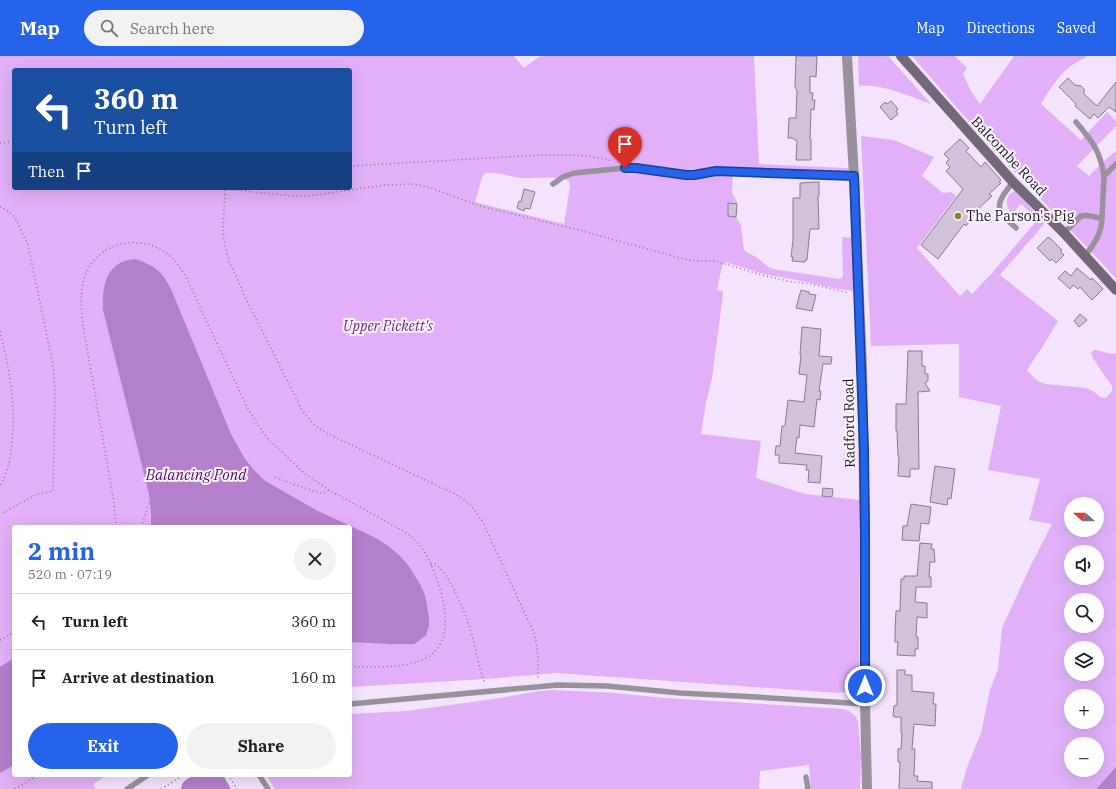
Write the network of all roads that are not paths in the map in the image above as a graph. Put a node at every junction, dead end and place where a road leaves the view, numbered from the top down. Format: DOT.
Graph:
graph roads {
  1 [pos="847,56"];
  2 [pos="901,56"];
  3 [pos="1076,122"];
  4 [pos="1116,164"];
  5 [pos="854,176"];
  6 [pos="1104,176"];
  7 [pos="1013,182"];
  8 [pos="553,184"];
  9 [pos="1102,219"];
  10 [pos="1016,228"];
  11 [pos="1064,233"];
  12 [pos="1085,256"];
  13 [pos="1116,290"];
  14 [pos="352,704"];
  15 [pos="865,704"];
  16 [pos="145,777"];
  17 [pos="260,777"];
  18 [pos="806,777"];
  19 [pos="127,789"];
  20 [pos="268,789"];
  21 [pos="808,789"];
  22 [pos="867,789"];
  1 -- 5 [label="street, Radford Road"];
  2 -- 7 [label="main road, Balcombe Road"];
  3 -- 6 [label="lane"];
  4 -- 6 [label="lane"];
  5 -- 8 [label="lane"];
  5 -- 15 [label="street, Radford Road"];
  6 -- 9 [label="lane"];
  7 -- 10 [label="lane"];
  7 -- 11 [label="main road, Balcombe Road"];
  9 -- 11 [label="lane"];
  9 -- 12 [label="lane"];
  11 -- 12 [label="main road, Balcombe Road"];
  12 -- 13 [label="main road, Balcombe Road"];
  14 -- 15 [label="lane"];
  15 -- 22 [label="street, Radford Road"];
  16 -- 19 [label="lane"];
  17 -- 20 [label="lane"];
  18 -- 21 [label="lane"];
}
